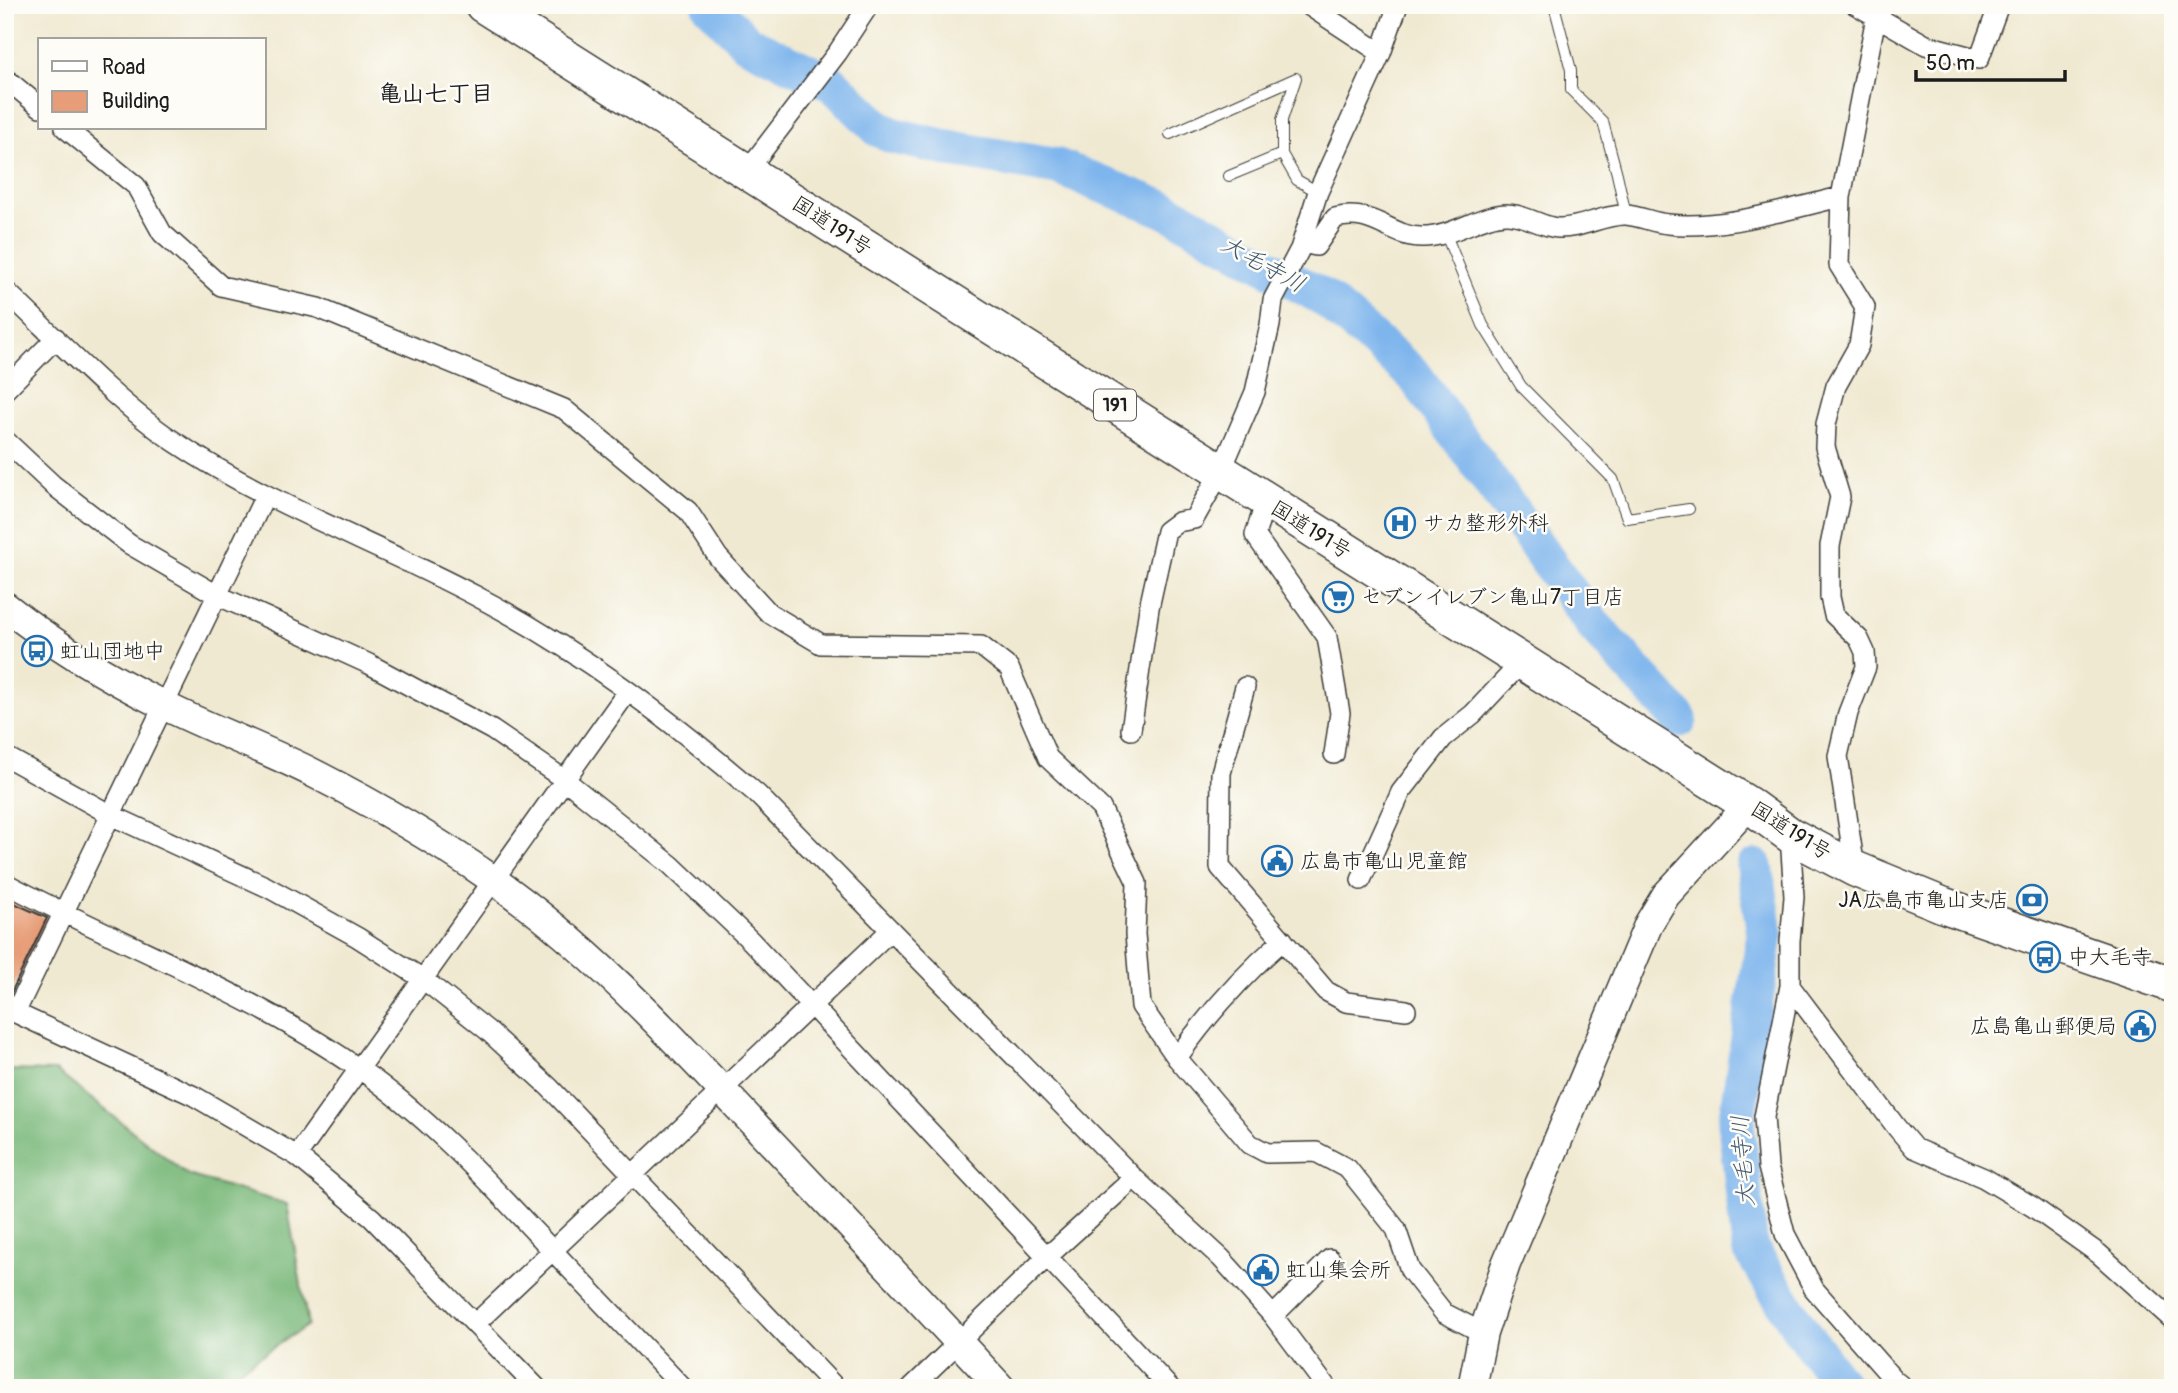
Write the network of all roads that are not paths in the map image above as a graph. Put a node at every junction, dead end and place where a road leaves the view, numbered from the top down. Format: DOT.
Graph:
graph roads {
  1 [pos="483,5"];
  2 [pos="869,5"];
  3 [pos="1308,5"];
  4 [pos="1398,5"];
  5 [pos="1554,5"];
  6 [pos="1856,5"];
  7 [pos="1999,5"];
  8 [pos="1876,17"];
  9 [pos="1381,53"];
  10 [pos="5,78"];
  11 [pos="38,105"];
  12 [pos="67,130"];
  13 [pos="1170,134"];
  14 [pos="1282,154"];
  15 [pos="747,171"];
  16 [pos="1229,176"];
  17 [pos="1318,192"];
  18 [pos="1841,197"];
  19 [pos="1626,215"];
  20 [pos="1446,235"];
  21 [pos="1301,246"];
  22 [pos="5,290"];
  23 [pos="56,338"];
  24 [pos="5,390"];
  25 [pos="5,440"];
  26 [pos="1221,471"];
  27 [pos="265,496"];
  28 [pos="1266,502"];
  29 [pos="1689,509"];
  30 [pos="217,595"];
  31 [pos="5,606"];
  32 [pos="1522,662"];
  33 [pos="1245,687"];
  34 [pos="628,691"];
  35 [pos="163,705"];
  36 [pos="1131,730"];
  37 [pos="1334,754"];
  38 [pos="5,756"];
  39 [pos="565,780"];
  40 [pos="1749,804"];
  41 [pos="111,815"];
  42 [pos="1790,835"];
  43 [pos="1855,869"];
  44 [pos="494,880"];
  45 [pos="1361,880"];
  46 [pos="5,883"];
  47 [pos="63,914"];
  48 [pos="891,930"];
  49 [pos="1283,940"];
  50 [pos="423,979"];
  51 [pos="2173,985"];
  52 [pos="1790,986"];
  53 [pos="810,1007"];
  54 [pos="10,1010"];
  55 [pos="1406,1010"];
  56 [pos="1177,1058"];
  57 [pos="359,1068"];
  58 [pos="722,1090"];
  59 [pos="297,1156"];
  60 [pos="634,1174"];
  61 [pos="1134,1178"];
  62 [pos="552,1250"];
  63 [pos="1047,1257"];
  64 [pos="1330,1259"];
  65 [pos="1272,1316"];
  66 [pos="2173,1320"];
  67 [pos="476,1323"];
  68 [pos="1483,1333"];
  69 [pos="959,1342"];
  70 [pos="537,1388"];
  71 [pos="683,1388"];
  72 [pos="836,1388"];
  73 [pos="911,1388"];
  74 [pos="1001,1388"];
  75 [pos="1170,1388"];
  76 [pos="1327,1388"];
  77 [pos="1472,1388"];
  78 [pos="1904,1388"];
  1 -- 15 [label="highway, 国道191号 / 191"];
  2 -- 15 [label="street"];
  3 -- 9 [label="street"];
  4 -- 9 [label="street"];
  5 -- 19 [label="lane"];
  6 -- 8 [label="street"];
  7 -- 8 [label="street"];
  8 -- 18 [label="street"];
  9 -- 17 [label="street"];
  10 -- 11 [label="street"];
  12 -- 56 [label="street"];
  13 -- 14 [label="lane"];
  14 -- 16 [label="lane"];
  14 -- 17 [label="lane"];
  15 -- 26 [label="highway, 国道191号 / 191"];
  17 -- 21 [label="street"];
  18 -- 19 [label="street"];
  18 -- 43 [label="street"];
  19 -- 20 [label="street"];
  20 -- 21 [label="street"];
  20 -- 29 [label="lane"];
  21 -- 26 [label="street"];
  22 -- 23 [label="street"];
  23 -- 24 [label="street"];
  23 -- 27 [label="street"];
  25 -- 30 [label="street"];
  26 -- 28 [label="highway, 国道191号 / 191"];
  26 -- 36 [label="street"];
  27 -- 30 [label="street"];
  27 -- 34 [label="street"];
  28 -- 32 [label="highway, 国道191号 / 191"];
  28 -- 37 [label="street"];
  30 -- 35 [label="street"];
  30 -- 39 [label="street"];
  31 -- 35 [label="street"];
  32 -- 40 [label="highway, 国道191号 / 191"];
  32 -- 45 [label="street"];
  33 -- 49 [label="street"];
  34 -- 39 [label="street"];
  34 -- 48 [label="street"];
  35 -- 41 [label="street"];
  35 -- 44 [label="street"];
  38 -- 41 [label="street"];
  39 -- 44 [label="street"];
  39 -- 53 [label="street"];
  40 -- 42 [label="highway, 国道191号 / 191"];
  40 -- 68 [label="street"];
  41 -- 47 [label="street"];
  41 -- 50 [label="street"];
  42 -- 43 [label="highway, 国道191号 / 191"];
  42 -- 52 [label="street"];
  43 -- 51 [label="highway, 国道191号 / 191"];
  44 -- 50 [label="street"];
  44 -- 58 [label="street"];
  46 -- 47 [label="street"];
  47 -- 54 [label="street"];
  47 -- 57 [label="street"];
  48 -- 53 [label="street"];
  48 -- 61 [label="street"];
  49 -- 55 [label="street"];
  49 -- 56 [label="street"];
  50 -- 57 [label="street"];
  50 -- 60 [label="street"];
  52 -- 66 [label="street"];
  52 -- 78 [label="street"];
  53 -- 58 [label="street"];
  53 -- 63 [label="street"];
  54 -- 59 [label="street"];
  56 -- 68 [label="street"];
  57 -- 59 [label="street"];
  57 -- 62 [label="street"];
  58 -- 60 [label="street"];
  58 -- 69 [label="street"];
  59 -- 67 [label="street"];
  60 -- 62 [label="street"];
  60 -- 72 [label="street"];
  61 -- 63 [label="street"];
  61 -- 65 [label="street"];
  62 -- 67 [label="street"];
  62 -- 71 [label="street"];
  63 -- 69 [label="street"];
  63 -- 75 [label="street"];
  64 -- 65 [label="street"];
  65 -- 76 [label="street"];
  67 -- 70 [label="street"];
  68 -- 77 [label="street"];
  69 -- 73 [label="street"];
  69 -- 74 [label="street"];
}
